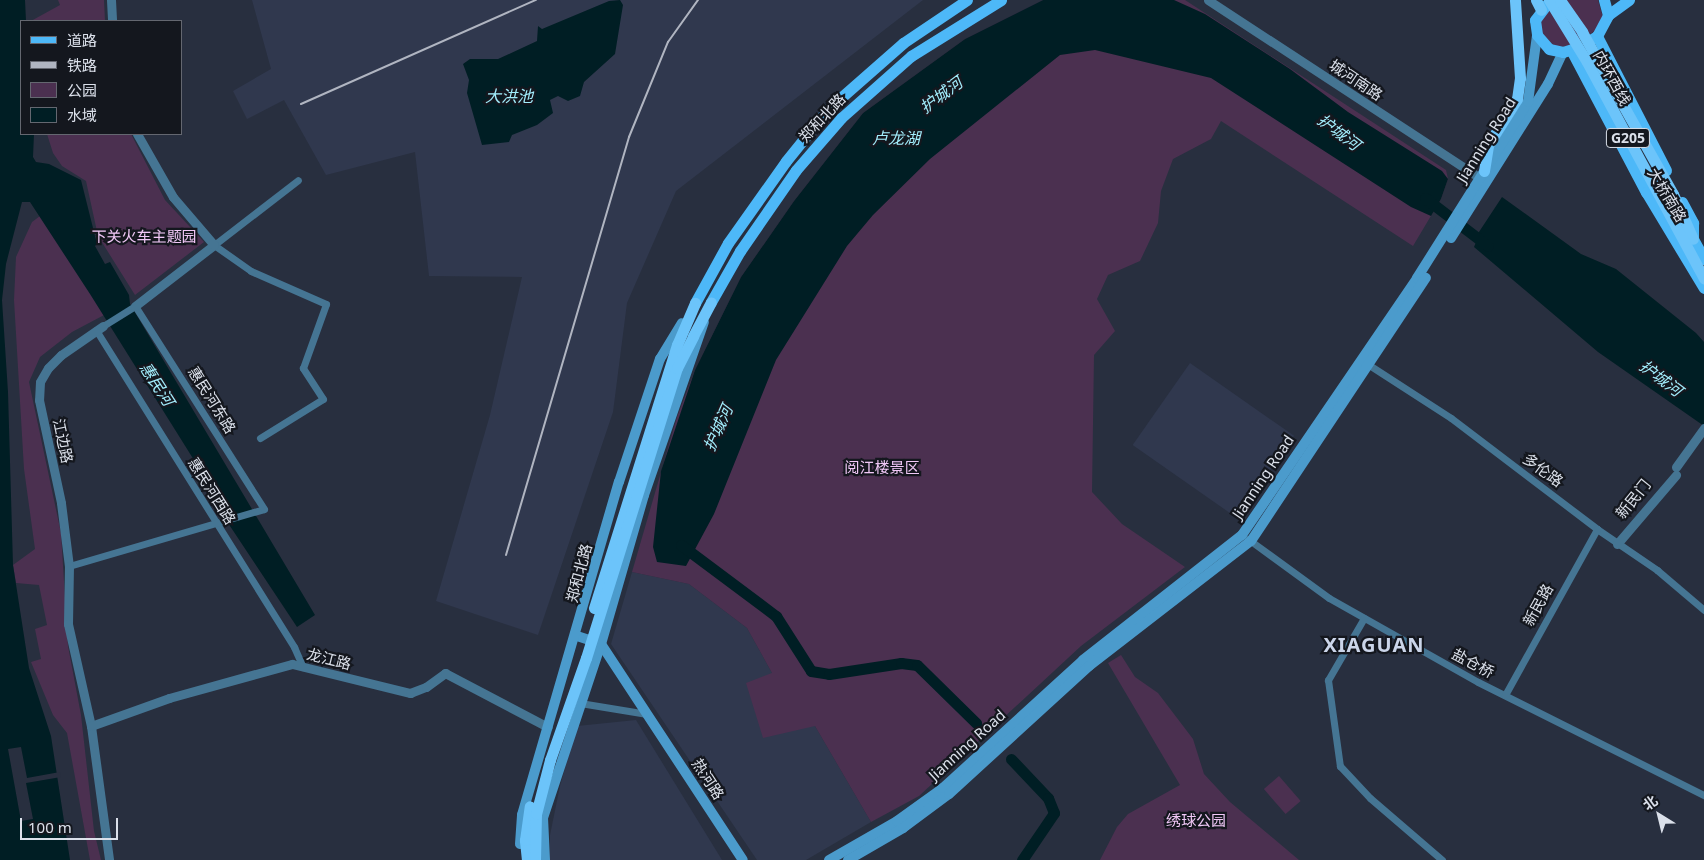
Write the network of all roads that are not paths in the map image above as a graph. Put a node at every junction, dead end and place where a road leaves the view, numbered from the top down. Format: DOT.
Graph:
graph roads {
  1 [pos="112,0"];
  2 [pos="967,0"];
  3 [pos="1001,0"];
  4 [pos="1208,0"];
  5 [pos="1515,0"];
  6 [pos="1549,0"];
  7 [pos="1554,0"];
  8 [pos="1560,0"];
  9 [pos="1604,0"];
  10 [pos="1629,0"];
  11 [pos="1540,3"];
  12 [pos="1608,15"];
  13 [pos="112,20"];
  14 [pos="1536,35"];
  15 [pos="1597,36"];
  16 [pos="1567,51"];
  17 [pos="138,135"];
  18 [pos="1482,179"];
  19 [pos="298,180"];
  20 [pos="1694,239"];
  21 [pos="214,245"];
  22 [pos="1682,249"];
  23 [pos="1704,259"];
  24 [pos="1704,268"];
  25 [pos="1704,278"];
  26 [pos="1704,288"];
  27 [pos="711,302"];
  28 [pos="695,304"];
  29 [pos="135,306"];
  30 [pos="99,328"];
  31 [pos="1365,362"];
  32 [pos="1704,431"];
  33 [pos="260,438"];
  34 [pos="219,523"];
  35 [pos="1597,529"];
  36 [pos="1246,538"];
  37 [pos="1618,544"];
  38 [pos="69,566"];
  39 [pos="1704,610"];
  40 [pos="1364,618"];
  41 [pos="577,636"];
  42 [pos="601,644"];
  43 [pos="303,667"];
  44 [pos="1505,695"];
  45 [pos="581,702"];
  46 [pos="648,714"];
  47 [pos="92,726"];
  48 [pos="548,727"];
  49 [pos="1704,795"];
  50 [pos="109,860"];
  51 [pos="521,860"];
  52 [pos="527,860"];
  53 [pos="535,860"];
  54 [pos="544,860"];
  55 [pos="743,860"];
  56 [pos="829,860"];
  57 [pos="848,860"];
  58 [pos="1442,860"];
  1 -- 13 [label="street"];
  2 -- 28 [label="main road, 郑和北路"];
  3 -- 27 [label="main road, 郑和北路"];
  4 -- 18 [label="street, 城河南路"];
  5 -- 18 [label="highway"];
  6 -- 25 [label="highway, 内环西线 / G205, bridge"];
  7 -- 11 [label="main road"];
  7 -- 24 [label="highway, 内环西线 / G205"];
  8 -- 20 [label="highway, bridge"];
  9 -- 12 [label="main road"];
  10 -- 12 [label="main road"];
  11 -- 14 [label="main road"];
  11 -- 22 [label="highway, bridge"];
  12 -- 15 [label="main road"];
  14 -- 16 [label="main road"];
  14 -- 18 [label="main road, Jianning Road"];
  15 -- 16 [label="main road"];
  15 -- 20 [label="main road, 大桥南路"];
  16 -- 18 [label="main road, Jianning Road"];
  16 -- 22 [label="main road, 大桥南路"];
  17 -- 21 [label="street"];
  18 -- 31 [label="main road, Jianning Road"];
  19 -- 21 [label="street"];
  20 -- 23 [label="main road, 大桥南路"];
  21 -- 29 [label="street, 江边路"];
  21 -- 33 [label="street"];
  22 -- 26 [label="main road, 大桥南路"];
  27 -- 42 [label="main road, 郑和北路"];
  27 -- 53 [label="highway, 郑和北路, bridge"];
  28 -- 41 [label="main road, 郑和北路"];
  28 -- 52 [label="highway, 郑和北路, bridge"];
  29 -- 30 [label="street, 江边路"];
  29 -- 34 [label="street, 惠民河东路"];
  30 -- 34 [label="street, 惠民河西路"];
  30 -- 38 [label="street, 江边路"];
  31 -- 35 [label="street, 多伦路"];
  31 -- 36 [label="main road, Jianning Road"];
  32 -- 37 [label="street"];
  34 -- 38 [label="street"];
  34 -- 43 [label="street, 惠民河西路"];
  35 -- 37 [label="street, 多伦路"];
  35 -- 44 [label="street, 新民路"];
  36 -- 40 [label="street, 盐仓桥"];
  36 -- 56 [label="main road, Jianning Road"];
  36 -- 57 [label="main road, Jianning Road"];
  37 -- 39 [label="street, 多伦路"];
  38 -- 47 [label="street, 江边路"];
  40 -- 44 [label="street, 盐仓桥"];
  40 -- 58 [label="street"];
  41 -- 42 [label="main road"];
  41 -- 48 [label="main road, 郑和北路"];
  42 -- 45 [label="main road, 郑和北路"];
  42 -- 46 [label="main road, 热河路"];
  43 -- 47 [label="street, 龙江路"];
  43 -- 48 [label="street, 龙江路"];
  44 -- 49 [label="street, 盐仓桥"];
  45 -- 46 [label="street"];
  45 -- 48 [label="street"];
  45 -- 54 [label="main road, 郑和北路"];
  46 -- 55 [label="main road, 热河路"];
  47 -- 50 [label="street, 江边路"];
  48 -- 51 [label="main road, 郑和北路"];
}
